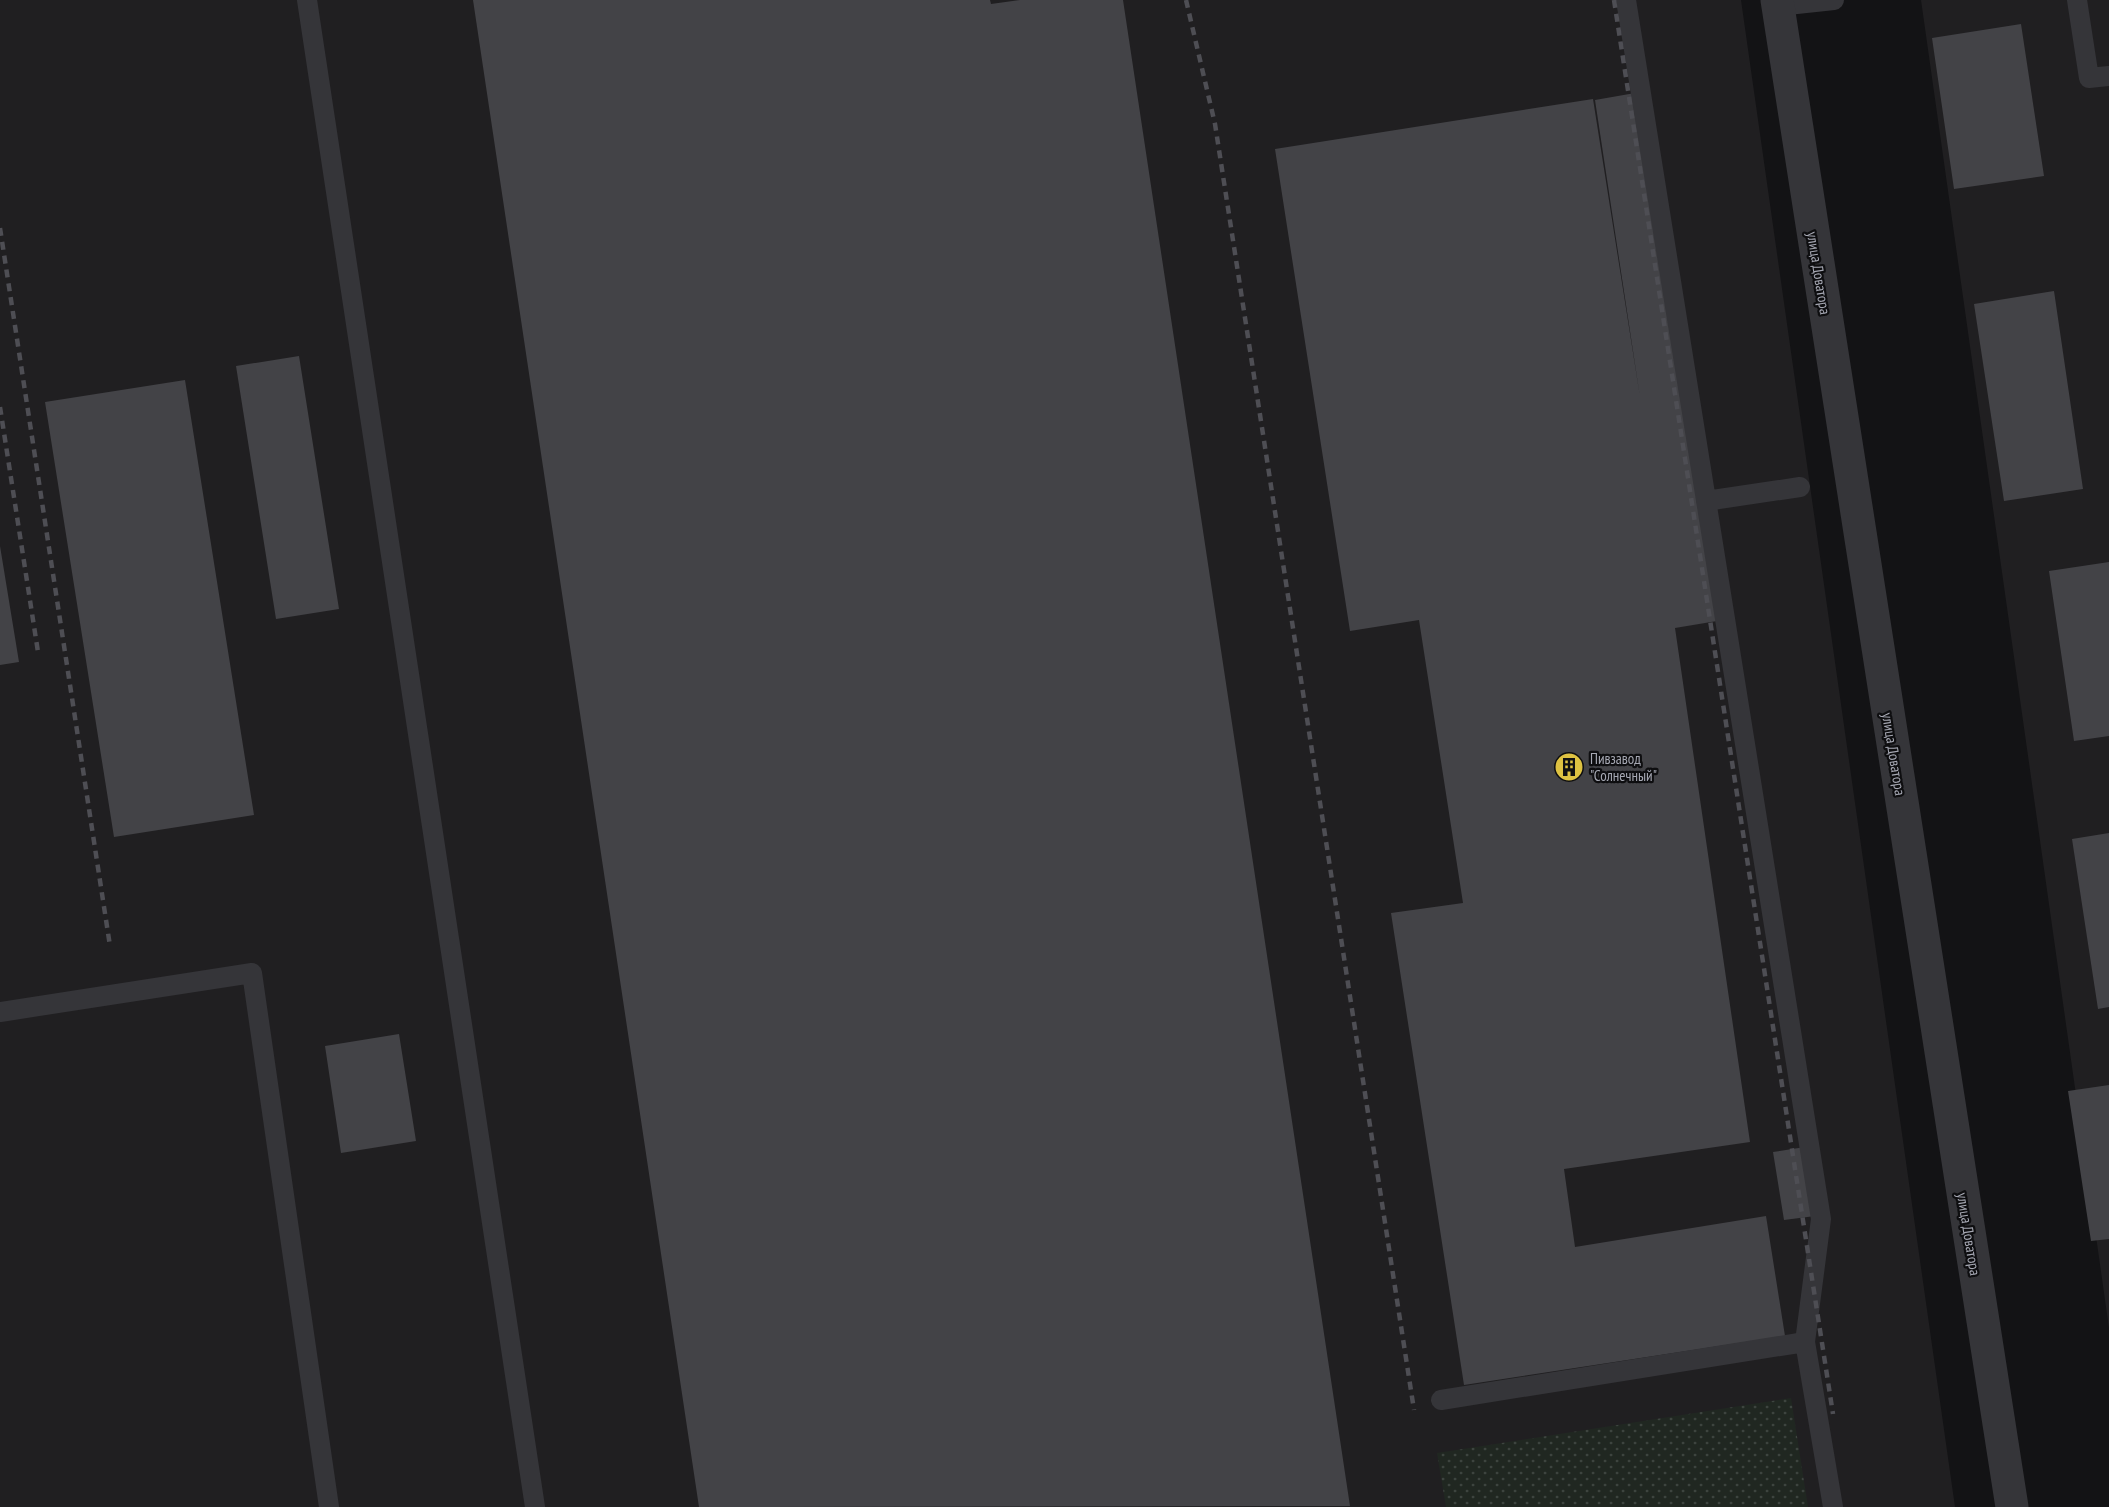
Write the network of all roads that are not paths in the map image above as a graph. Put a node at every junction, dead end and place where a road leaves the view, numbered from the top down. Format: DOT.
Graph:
graph roads {
  1 [pos="307,0"];
  2 [pos="1626,0"];
  3 [pos="1834,0"];
  4 [pos="2077,0"];
  5 [pos="1777,3"];
  6 [pos="2109,76"];
  7 [pos="1800,487"];
  8 [pos="1706,501"];
  9 [pos="0,1012"];
  10 [pos="1805,1342"];
  11 [pos="1441,1400"];
  12 [pos="329,1507"];
  13 [pos="535,1507"];
  14 [pos="1833,1507"];
  15 [pos="2012,1507"];
  1 -- 13 [label="lane"];
  2 -- 8 [label="lane"];
  3 -- 5 [label="lane"];
  4 -- 6 [label="lane"];
  5 -- 15 [label="street, улица Доватора"];
  7 -- 8 [label="lane"];
  8 -- 10 [label="lane"];
  9 -- 12 [label="lane"];
  10 -- 11 [label="lane"];
  10 -- 14 [label="lane"];
}
